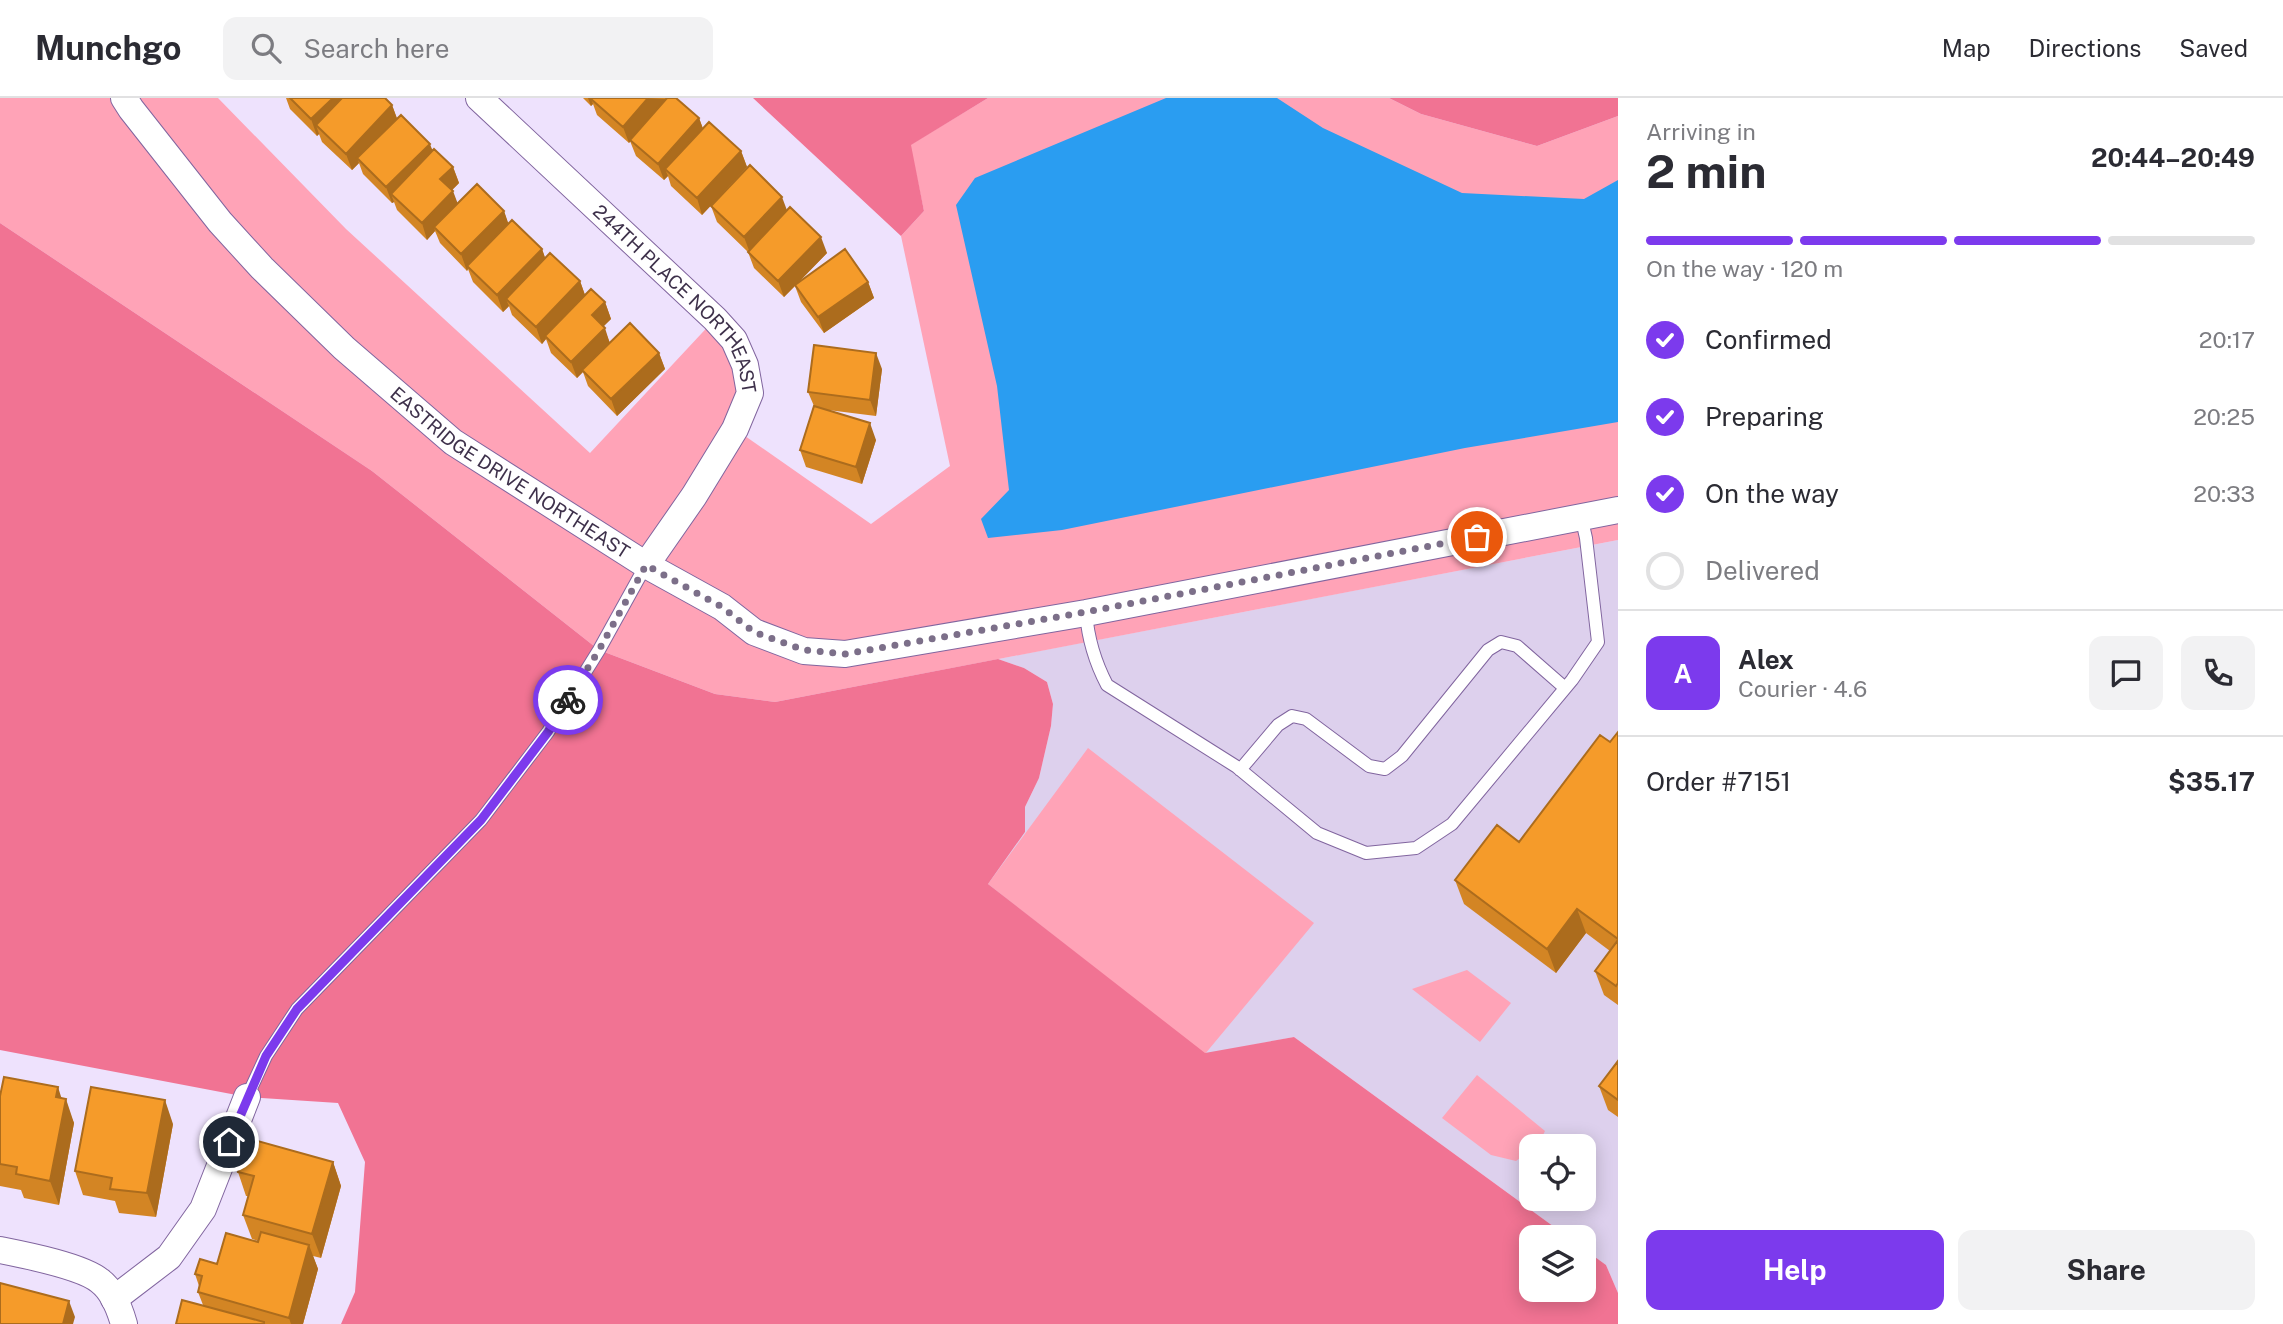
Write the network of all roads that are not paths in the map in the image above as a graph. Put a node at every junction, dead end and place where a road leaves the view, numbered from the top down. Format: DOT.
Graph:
graph roads {
  1 [pos="124,98"];
  2 [pos="479,98"];
  3 [pos="1618,510"];
  4 [pos="1581,516"];
  5 [pos="646,565"];
  6 [pos="1086,612"];
  7 [pos="1565,688"];
  8 [pos="1240,770"];
  9 [pos="247,1097"];
  10 [pos="0,1250"];
  11 [pos="114,1299"];
  12 [pos="124,1324"];
  1 -- 5 [label="street, EASTRIDGE DRIVE NORTHEAST"];
  2 -- 5 [label="street, 244TH PLACE NORTHEAST"];
  3 -- 4 [label="street, EASTRIDGE DRIVE NORTHEAST"];
  4 -- 6 [label="street, EASTRIDGE DRIVE NORTHEAST"];
  4 -- 7 [label="lane"];
  5 -- 6 [label="street, EASTRIDGE DRIVE NORTHEAST"];
  5 -- 9 [label="lane"];
  6 -- 8 [label="lane"];
  7 -- 8 [label="lane"];
  7 -- 8 [label="lane"];
  9 -- 11 [label="street"];
  10 -- 11 [label="street"];
  11 -- 12 [label="street"];
}
